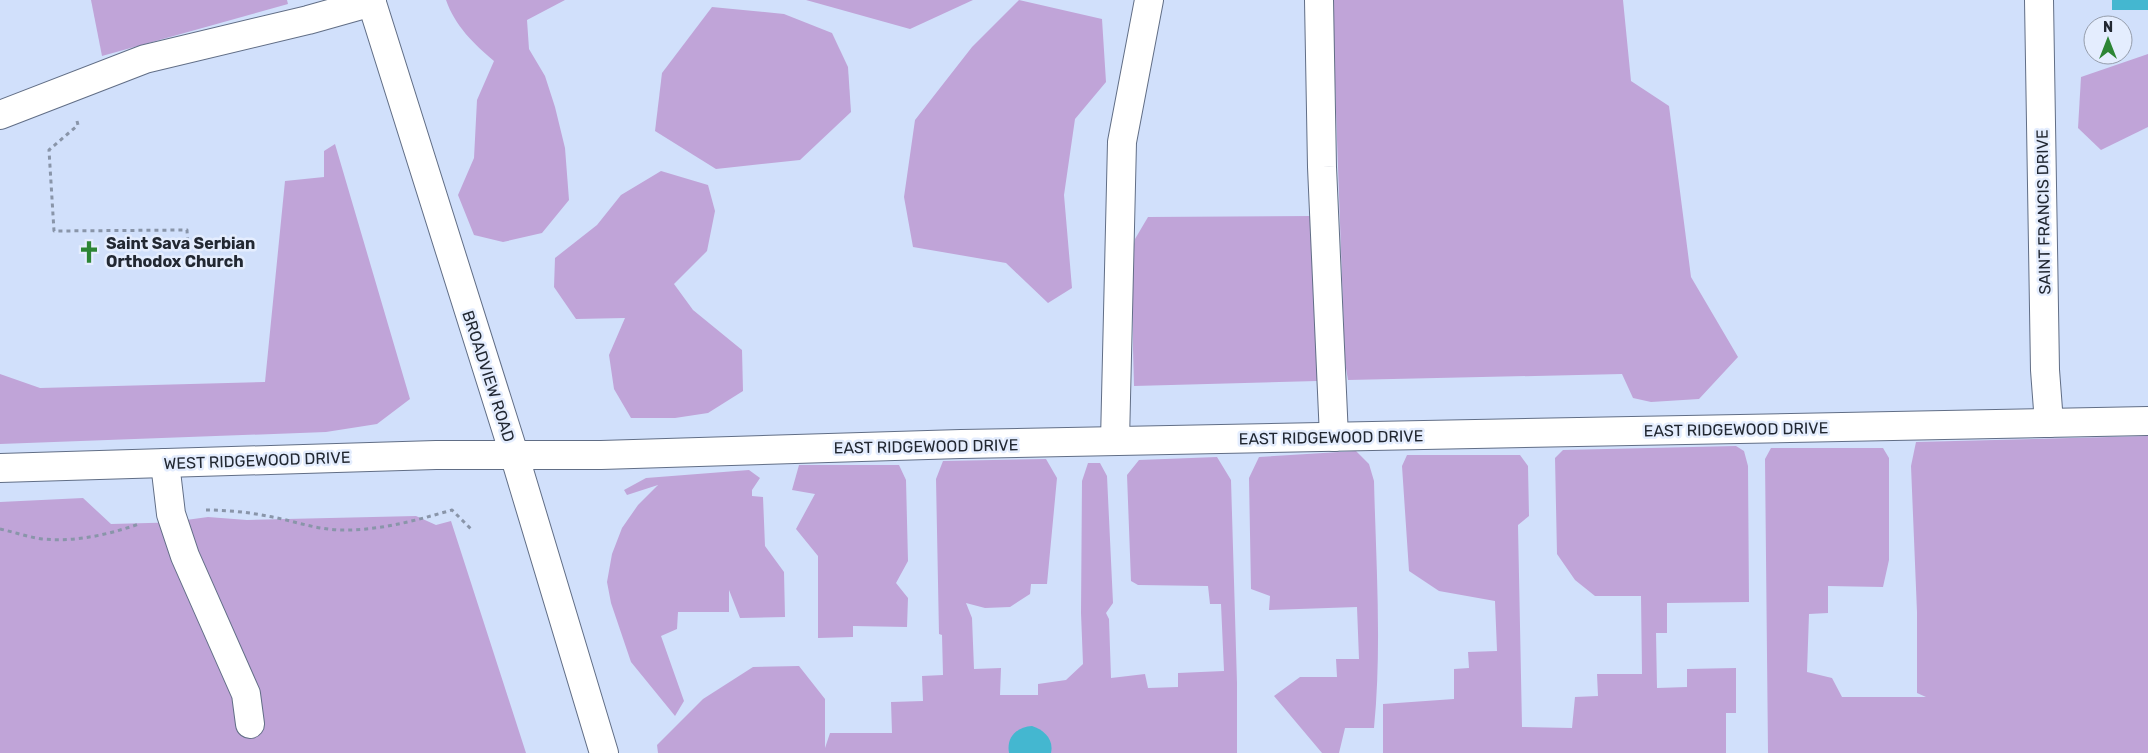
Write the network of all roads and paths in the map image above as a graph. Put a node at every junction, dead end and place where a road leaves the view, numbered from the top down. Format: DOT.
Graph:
graph roads {
  1 [pos="1149,0"];
  2 [pos="1319,0"];
  3 [pos="2039,0"];
  4 [pos="371,1"];
  5 [pos="0,115"];
  6 [pos="75,117"];
  7 [pos="188,250"];
  8 [pos="2148,421"];
  9 [pos="2049,424"];
  10 [pos="1334,437"];
  11 [pos="1115,441"];
  12 [pos="514,454"];
  13 [pos="165,463"];
  14 [pos="0,468"];
  15 [pos="171,514"];
  16 [pos="0,529"];
  17 [pos="472,530"];
  18 [pos="250,724"];
  19 [pos="604,753"];
  1 -- 11 [label="street"];
  2 -- 10 [label="street"];
  3 -- 9 [label="street, SAINT FRANCIS DRIVE"];
  4 -- 5 [label="street"];
  4 -- 12 [label="street, BROADVIEW ROAD"];
  6 -- 7 [label="path"];
  8 -- 9 [label="street, EAST RIDGEWOOD DRIVE"];
  9 -- 10 [label="street, EAST RIDGEWOOD DRIVE"];
  10 -- 11 [label="street, EAST RIDGEWOOD DRIVE"];
  11 -- 12 [label="street, EAST RIDGEWOOD DRIVE"];
  12 -- 13 [label="street, WEST RIDGEWOOD DRIVE"];
  12 -- 19 [label="street, BROADVIEW ROAD"];
  13 -- 14 [label="street, WEST RIDGEWOOD DRIVE"];
  13 -- 15 [label="street"];
  15 -- 16 [label="path"];
  15 -- 17 [label="path"];
  15 -- 18 [label="street"];
}
